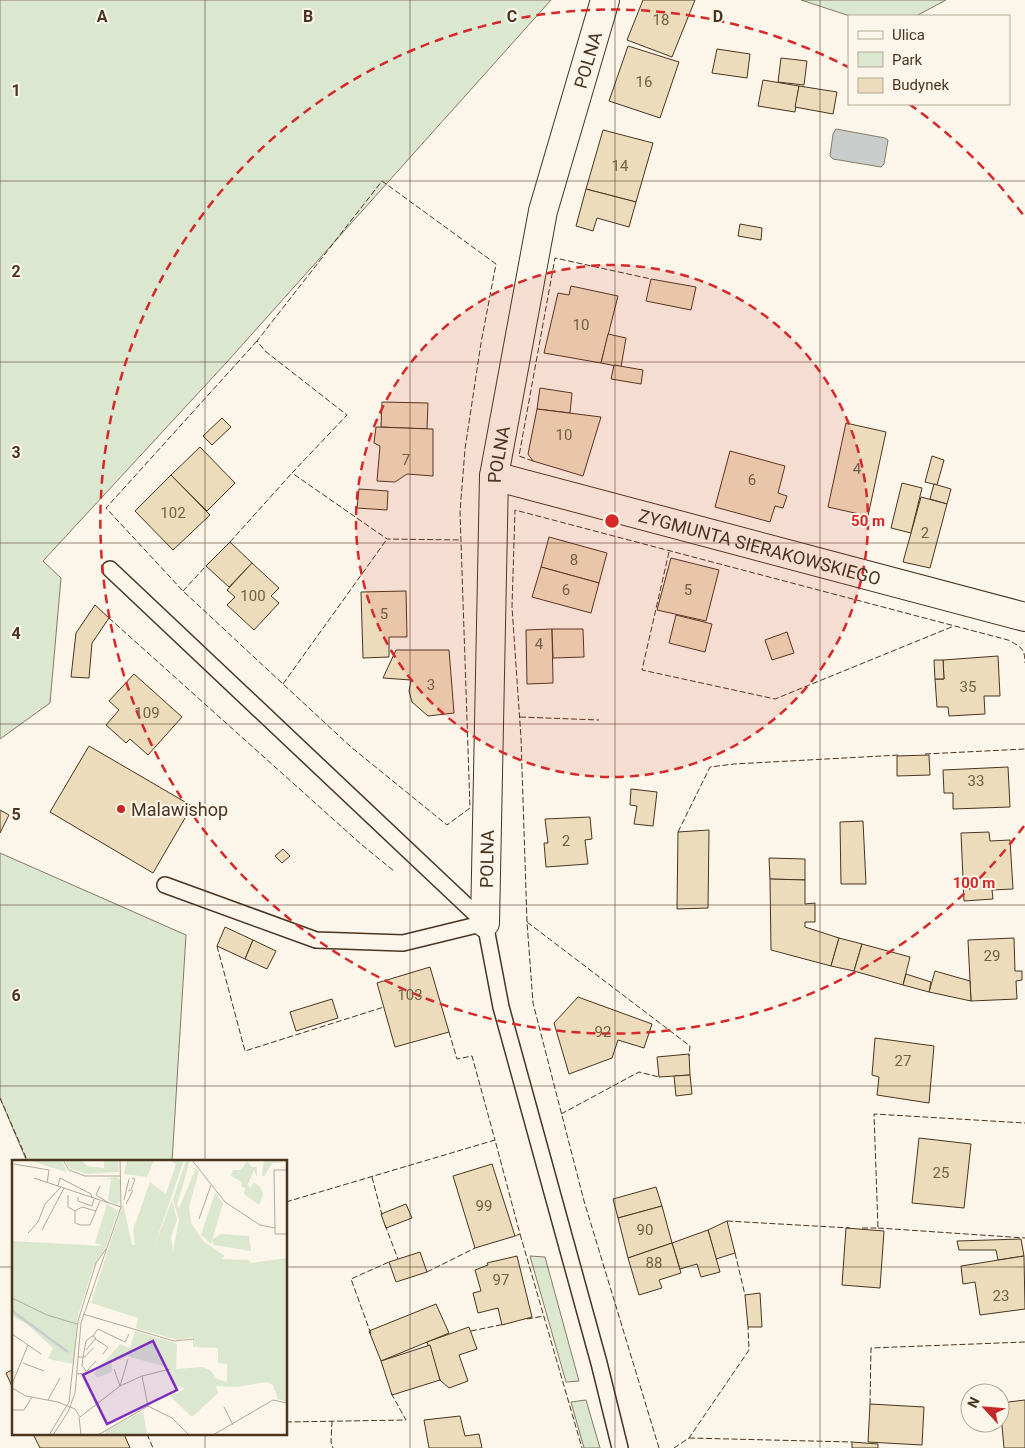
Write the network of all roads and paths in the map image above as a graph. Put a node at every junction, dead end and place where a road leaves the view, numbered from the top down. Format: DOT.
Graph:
graph roads {
  1 [pos="605,0"];
  2 [pos="494,476"];
  3 [pos="110,569"];
  4 [pos="1025,617"];
  5 [pos="165,885"];
  6 [pos="485,923"];
  7 [pos="620,1448"];
  1 -- 2 [label="street, POLNA"];
  2 -- 4 [label="street, ZYGMUNTA SIERAKOWSKIEGO"];
  2 -- 6 [label="street, POLNA"];
  3 -- 6 [label="lane"];
  5 -- 6 [label="lane"];
  6 -- 7 [label="lane"];
}
